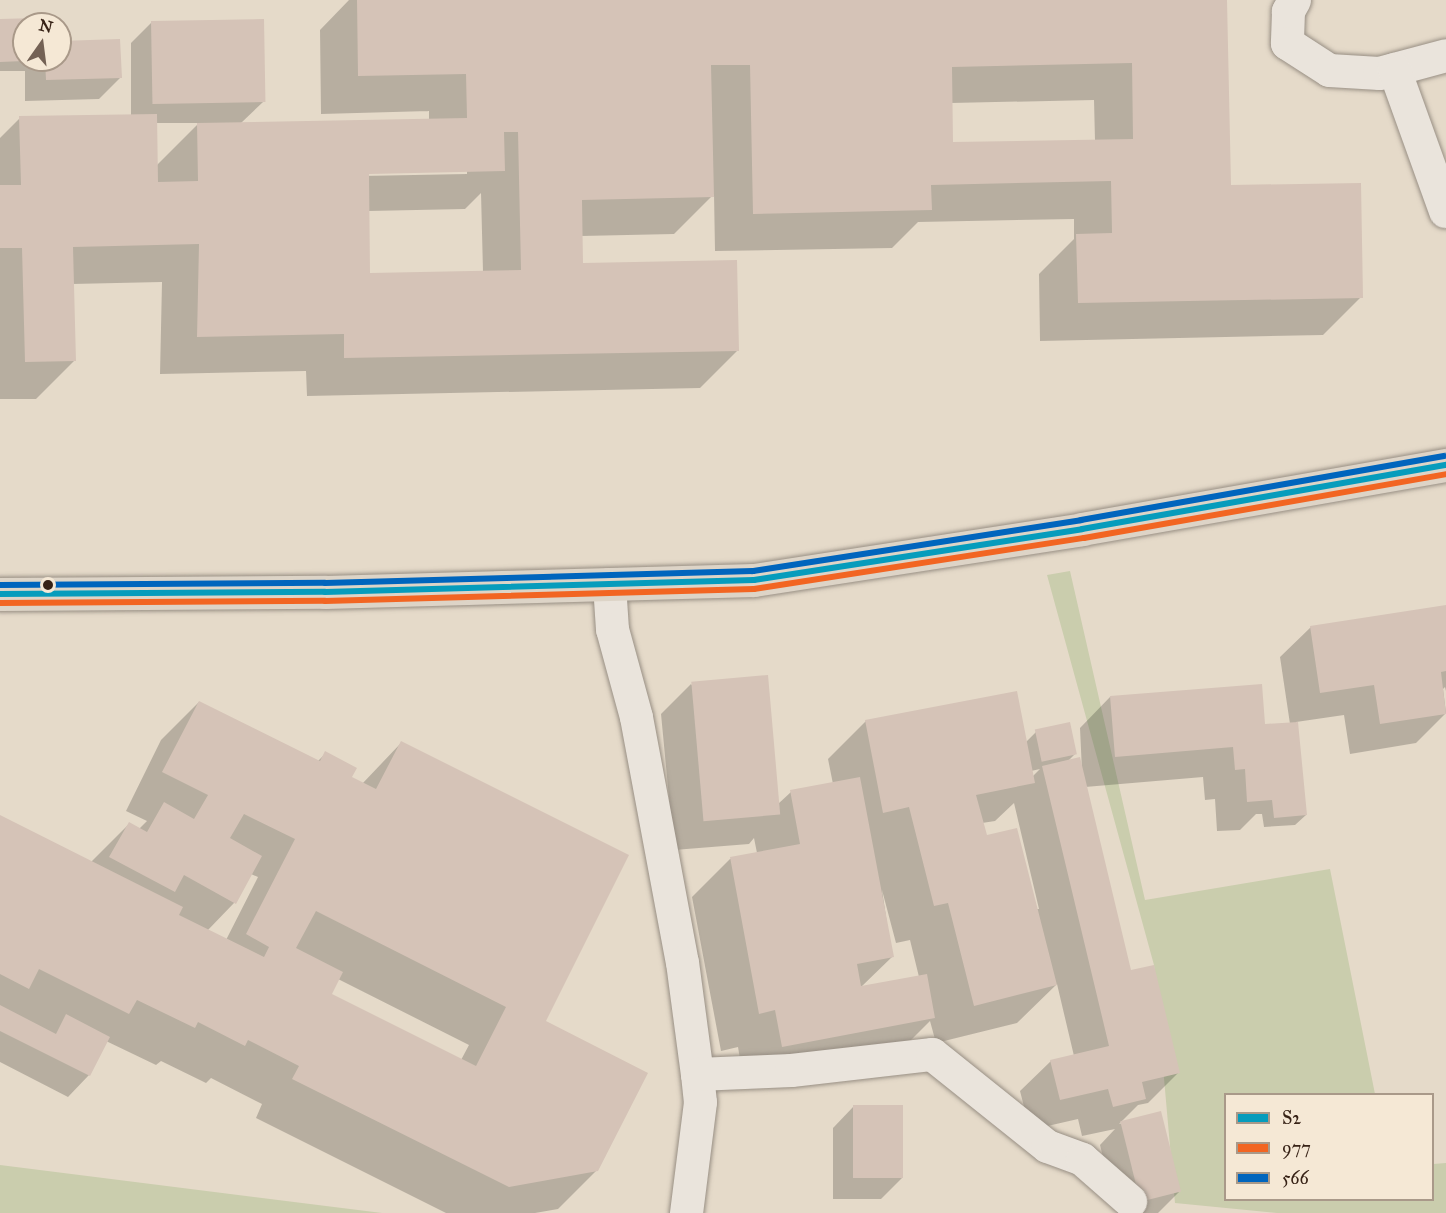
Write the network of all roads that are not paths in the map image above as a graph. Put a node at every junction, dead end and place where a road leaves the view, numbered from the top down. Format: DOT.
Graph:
graph roads {
  1 [pos="1294,0"];
  2 [pos="1445,64"];
  3 [pos="1394,69"];
  4 [pos="1446,201"];
  5 [pos="1446,465"];
  6 [pos="609,584"];
  7 [pos="0,594"];
  8 [pos="697,1074"];
  9 [pos="1130,1201"];
  10 [pos="686,1213"];
  1 -- 3 [label="lane"];
  2 -- 3 [label="lane"];
  3 -- 4 [label="lane"];
  5 -- 6 [label="main road"];
  6 -- 7 [label="main road"];
  6 -- 8 [label="lane"];
  8 -- 9 [label="lane"];
  8 -- 10 [label="lane"];
}
